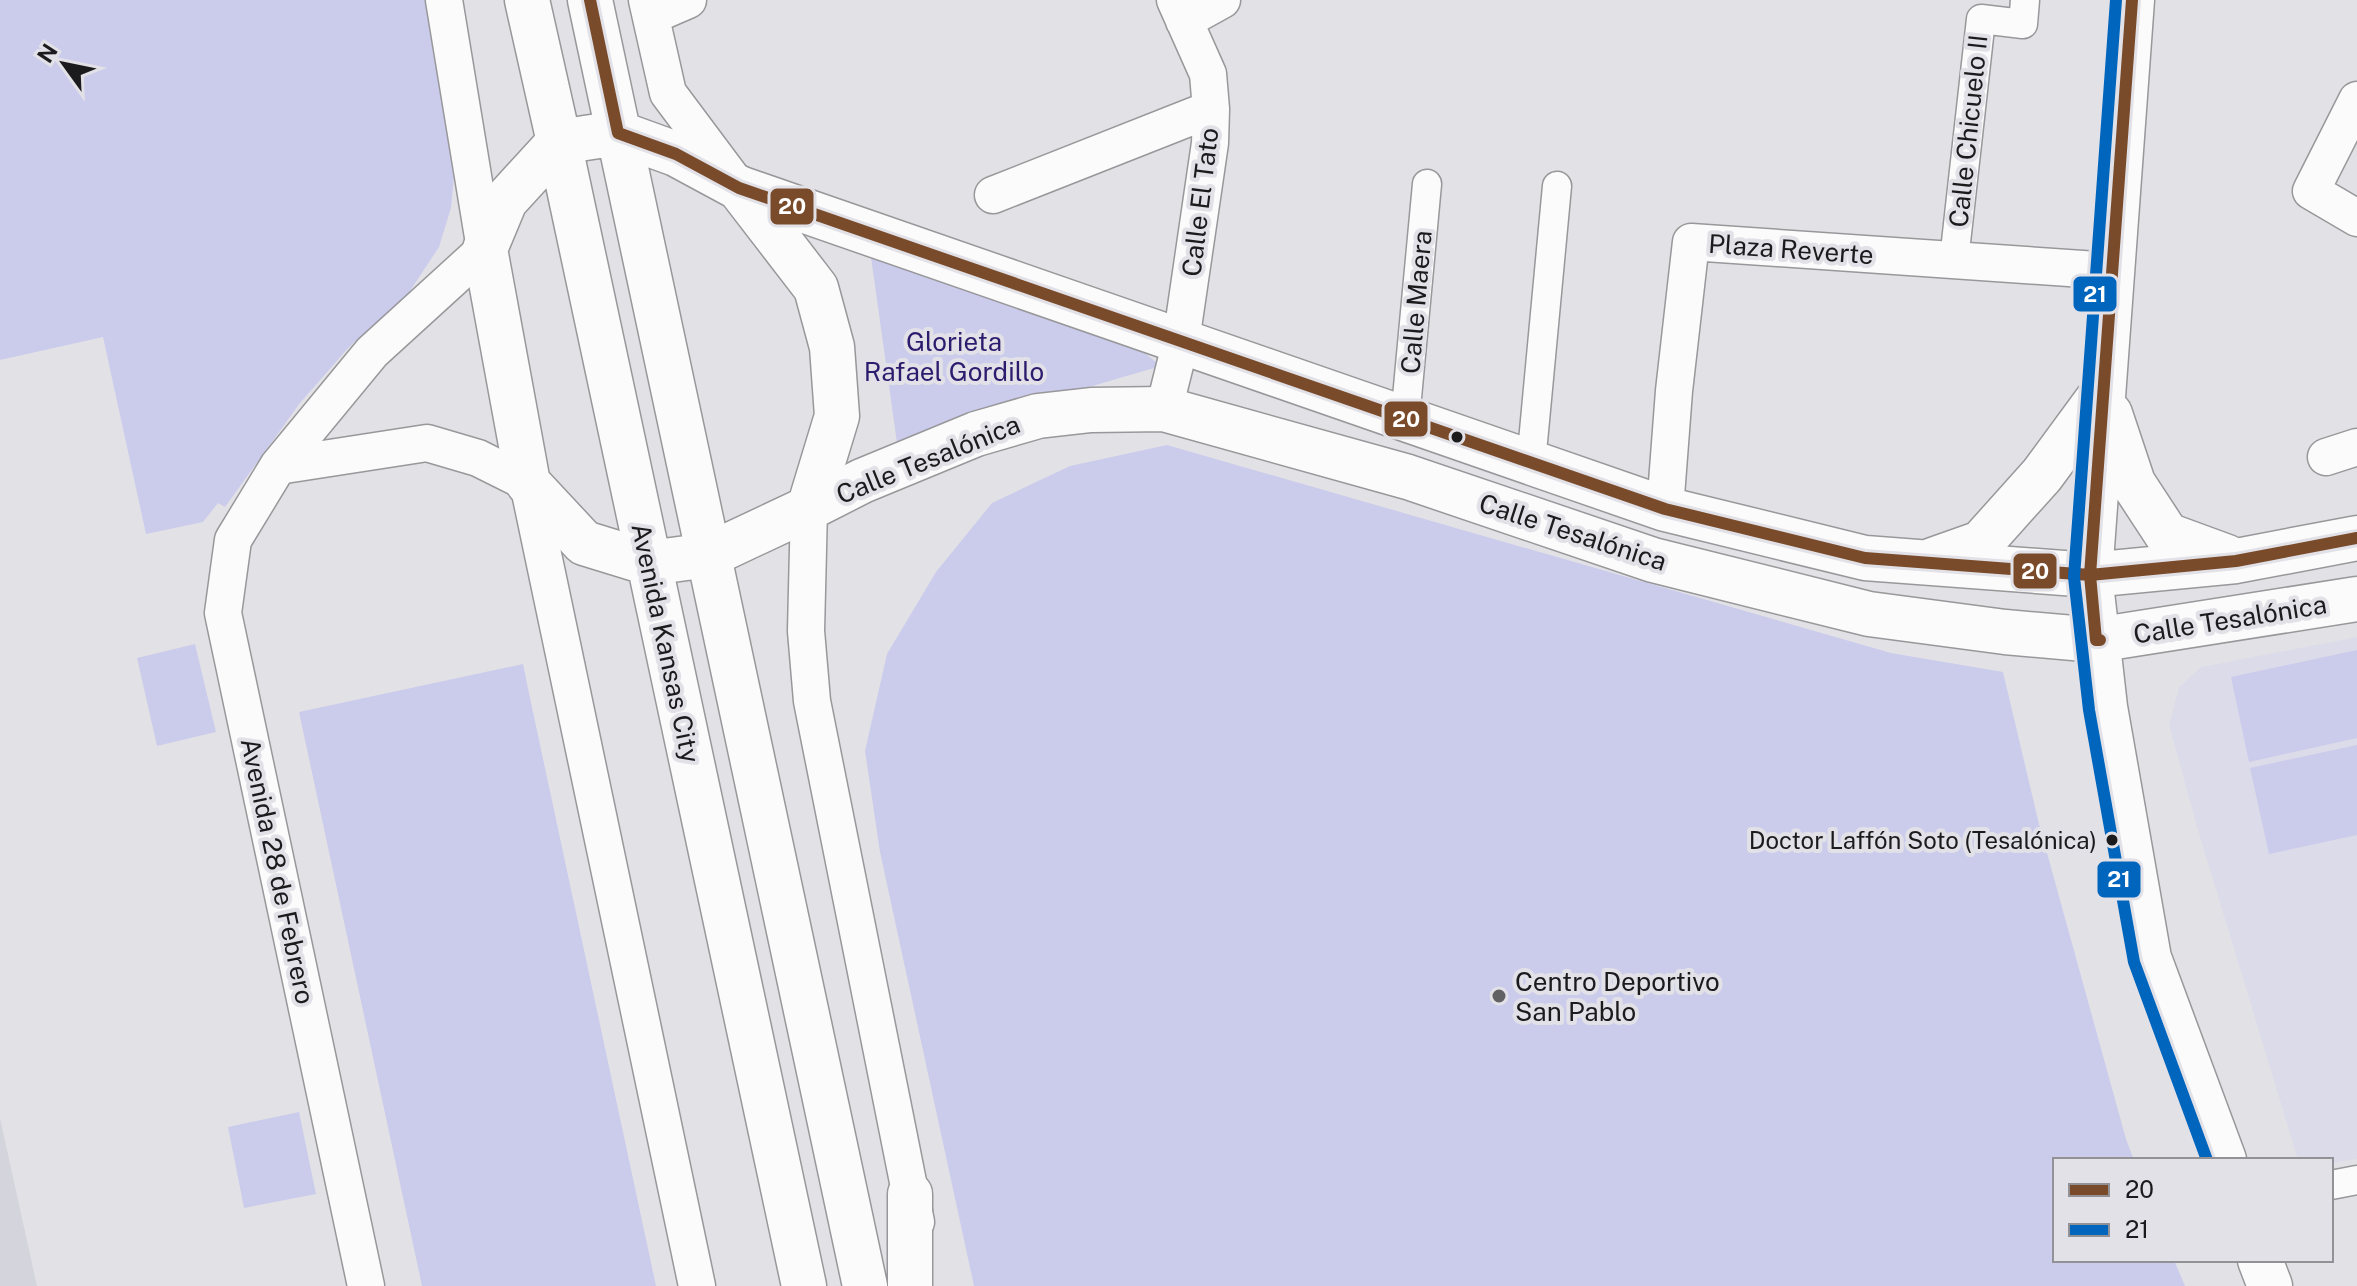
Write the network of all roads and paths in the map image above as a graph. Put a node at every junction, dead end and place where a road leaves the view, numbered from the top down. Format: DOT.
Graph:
graph roads {
  1 [pos="444,0"];
  2 [pos="527,0"];
  3 [pos="590,0"];
  4 [pos="688,0"];
  5 [pos="1222,0"];
  6 [pos="2025,0"];
  7 [pos="2132,0"];
  8 [pos="649,8"];
  9 [pos="1180,10"];
  10 [pos="2357,100"];
  11 [pos="1211,109"];
  12 [pos="618,133"];
  13 [pos="559,142"];
  14 [pos="1427,184"];
  15 [pos="1557,186"];
  16 [pos="739,188"];
  17 [pos="993,195"];
  18 [pos="2357,218"];
  19 [pos="485,249"];
  20 [pos="1954,260"];
  21 [pos="2112,271"];
  22 [pos="1181,341"];
  23 [pos="2103,392"];
  24 [pos="1164,409"];
  25 [pos="1405,419"];
  26 [pos="1531,463"];
  27 [pos="278,466"];
  28 [pos="528,483"];
  29 [pos="809,508"];
  30 [pos="1665,509"];
  31 [pos="2357,538"];
  32 [pos="709,555"];
  33 [pos="1653,560"];
  34 [pos="2236,561"];
  35 [pos="649,563"];
  36 [pos="1925,563"];
  37 [pos="2090,575"];
  38 [pos="2357,599"];
  39 [pos="2096,640"];
  40 [pos="2223,1158"];
  41 [pos="2357,1180"];
  42 [pos="2333,1185"];
  43 [pos="910,1194"];
  44 [pos="2261,1262"];
  45 [pos="366,1286"];
  46 [pos="697,1286"];
  47 [pos="804,1286"];
  48 [pos="865,1286"];
  49 [pos="910,1286"];
  50 [pos="930,1286"];
  51 [pos="2270,1286"];
  1 -- 19 [label="street"];
  2 -- 13 [label="street, Avenida Kansas City"];
  3 -- 12 [label="street"];
  4 -- 8 [label="street"];
  5 -- 9 [label="street"];
  6 -- 20 [label="street, Calle Chicuelo II"];
  7 -- 21 [label="street"];
  8 -- 16 [label="street"];
  9 -- 11 [label="street, Calle El Tato"];
  10 -- 18 [label="street"];
  11 -- 17 [label="street"];
  11 -- 22 [label="street, Calle El Tato"];
  12 -- 13 [label="street"];
  12 -- 16 [label="street"];
  12 -- 32 [label="street"];
  13 -- 19 [label="street"];
  13 -- 35 [label="street, Avenida Kansas City"];
  14 -- 25 [label="street, Calle Maera"];
  15 -- 26 [label="street"];
  16 -- 22 [label="street, Calle Tesalónica"];
  16 -- 29 [label="street"];
  19 -- 27 [label="street, Avenida 28 de Febrero"];
  19 -- 28 [label="street"];
  20 -- 21 [label="street, Plaza Reverte"];
  20 -- 30 [label="street, Plaza Reverte"];
  21 -- 23 [label="street"];
  22 -- 24 [label="street, Calle El Tato"];
  22 -- 25 [label="street, Calle Tesalónica"];
  23 -- 34 [label="street"];
  23 -- 36 [label="street"];
  23 -- 37 [label="street"];
  24 -- 29 [label="street, Calle Tesalónica"];
  24 -- 33 [label="street, Calle Tesalónica"];
  25 -- 26 [label="street, Calle Tesalónica"];
  26 -- 30 [label="street, Calle Tesalónica"];
  27 -- 28 [label="street"];
  27 -- 45 [label="street, Avenida 28 de Febrero"];
  28 -- 35 [label="street"];
  28 -- 46 [label="street"];
  29 -- 32 [label="street"];
  29 -- 43 [label="street"];
  30 -- 33 [label="street"];
  30 -- 36 [label="street, Calle Tesalónica"];
  31 -- 34 [label="street, Calle Tesalónica"];
  32 -- 35 [label="street"];
  32 -- 48 [label="street"];
  33 -- 39 [label="street, Calle Tesalónica"];
  34 -- 37 [label="street, Calle Tesalónica"];
  35 -- 47 [label="street, Avenida Kansas City"];
  36 -- 37 [label="street, Calle Tesalónica"];
  37 -- 39 [label="street"];
  38 -- 39 [label="street, Calle Tesalónica"];
  39 -- 40 [label="street"];
  41 -- 42 [label="street"];
  43 -- 49 [label="street"];
  43 -- 50 [label="street"];
  44 -- 51 [label="street"];
}
